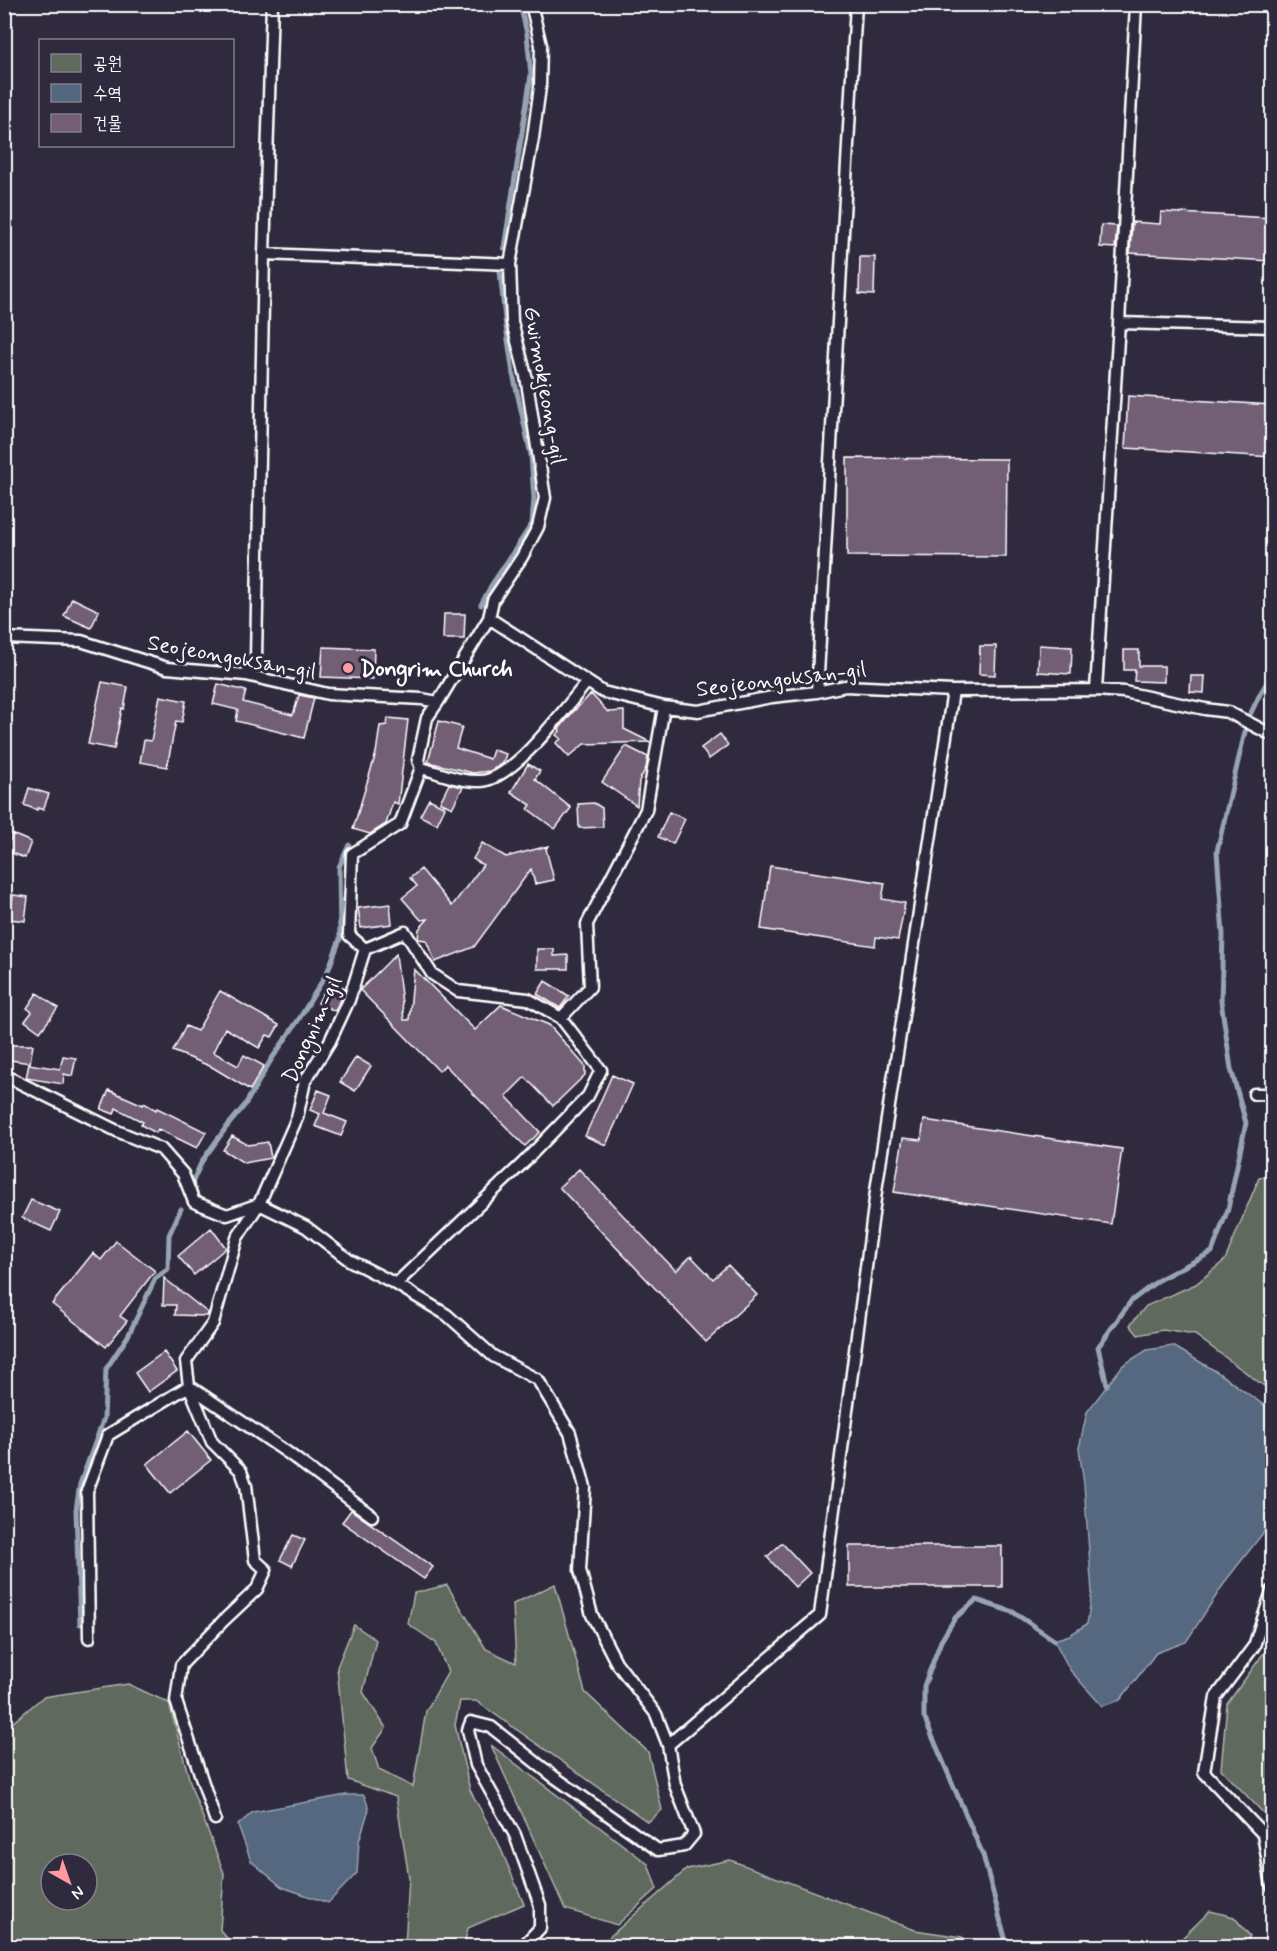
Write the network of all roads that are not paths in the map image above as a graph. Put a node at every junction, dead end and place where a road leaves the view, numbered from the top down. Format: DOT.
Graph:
graph roads {
  1 [pos="272,4"];
  2 [pos="531,4"];
  3 [pos="856,4"];
  4 [pos="1136,4"];
  5 [pos="264,254"];
  6 [pos="510,264"];
  7 [pos="1119,323"];
  8 [pos="1272,327"];
  9 [pos="489,618"];
  10 [pos="4,638"];
  11 [pos="246,675"];
  12 [pos="587,682"];
  13 [pos="953,690"];
  14 [pos="1096,690"];
  15 [pos="818,692"];
  16 [pos="438,702"];
  17 [pos="664,707"];
  18 [pos="1272,735"];
  19 [pos="421,768"];
  20 [pos="365,949"];
  21 [pos="561,1018"];
  22 [pos="4,1075"];
  23 [pos="1254,1094"];
  24 [pos="1272,1094"];
  25 [pos="259,1204"];
  26 [pos="396,1284"];
  27 [pos="189,1386"];
  28 [pos="372,1516"];
  29 [pos="1272,1590"];
  30 [pos="89,1638"];
  31 [pos="668,1745"];
  32 [pos="215,1820"];
  33 [pos="1272,1886"];
  34 [pos="523,1947"];
  1 -- 5 [label="lane"];
  2 -- 6 [label="lane, Gwimokjeong-gil"];
  3 -- 15 [label="lane"];
  4 -- 7 [label="lane"];
  5 -- 6 [label="lane"];
  5 -- 11 [label="lane"];
  6 -- 9 [label="lane, Gwimokjeong-gil"];
  7 -- 8 [label="lane"];
  7 -- 14 [label="lane"];
  9 -- 12 [label="lane, Seojeongoksan-gil"];
  9 -- 16 [label="lane"];
  10 -- 11 [label="lane, Seojeongoksan-gil"];
  11 -- 16 [label="lane, Seojeongoksan-gil"];
  12 -- 17 [label="lane, Seojeongoksan-gil"];
  12 -- 19 [label="lane"];
  13 -- 14 [label="lane, Seojeongoksan-gil"];
  13 -- 15 [label="lane, Seojeongoksan-gil"];
  13 -- 31 [label="lane"];
  14 -- 18 [label="lane, Seojeongoksan-gil"];
  15 -- 17 [label="lane, Seojeongoksan-gil"];
  16 -- 19 [label="lane"];
  17 -- 21 [label="lane"];
  19 -- 20 [label="lane"];
  20 -- 21 [label="lane"];
  20 -- 25 [label="lane, Dongnim-gil"];
  21 -- 26 [label="lane"];
  22 -- 25 [label="lane"];
  23 -- 24 [label="lane"];
  25 -- 26 [label="lane"];
  25 -- 27 [label="lane, Dongnim-gil"];
  26 -- 31 [label="lane"];
  27 -- 28 [label="lane"];
  27 -- 30 [label="lane"];
  27 -- 32 [label="lane"];
  29 -- 33 [label="lane"];
  31 -- 34 [label="lane"];
}
